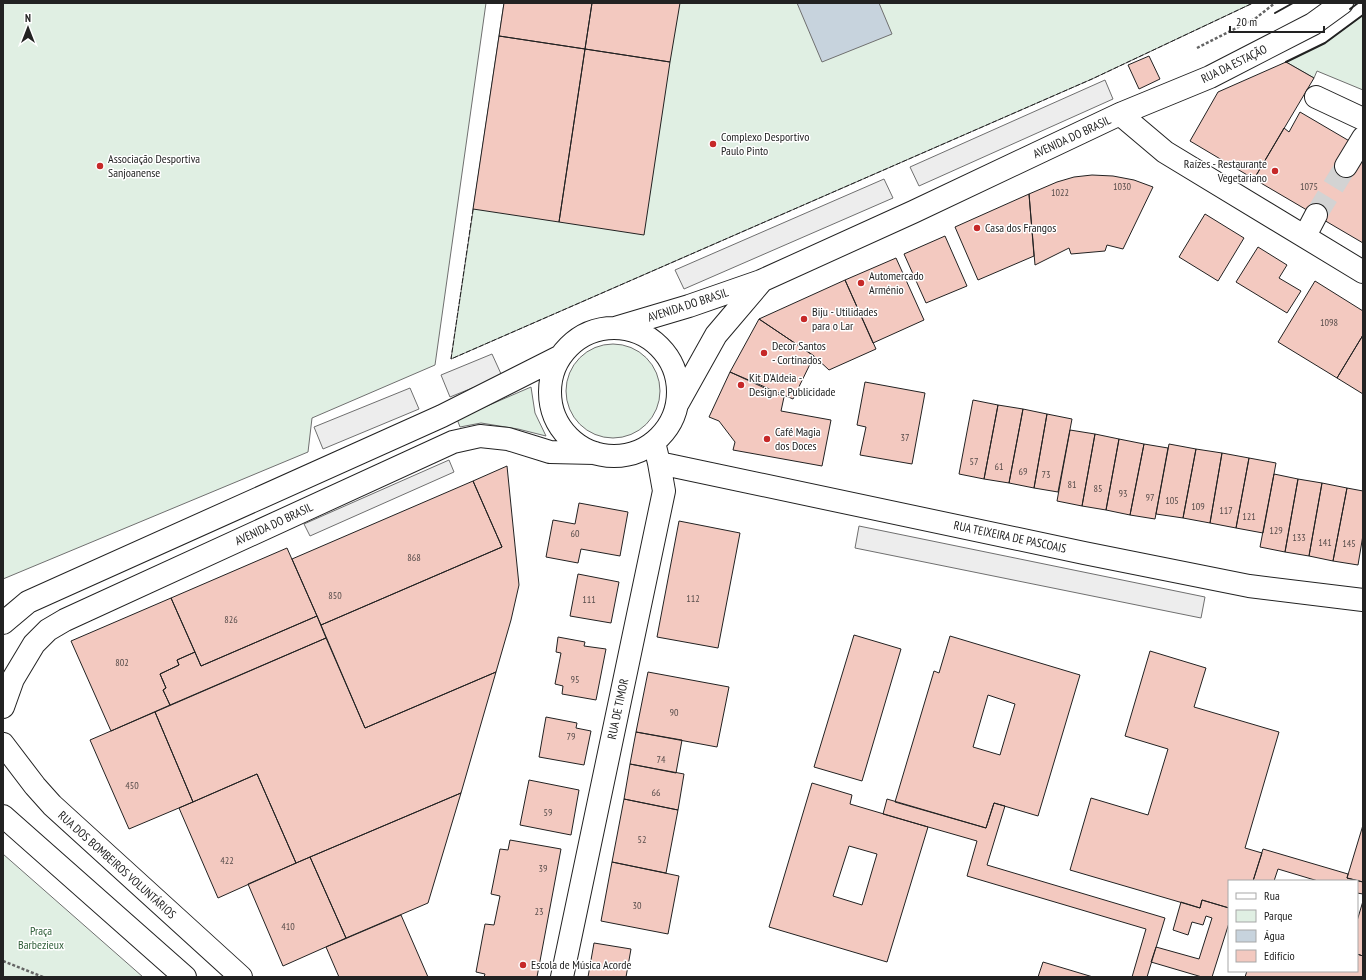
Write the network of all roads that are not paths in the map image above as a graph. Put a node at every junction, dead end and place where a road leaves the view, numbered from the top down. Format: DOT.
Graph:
graph roads {
  1 [pos="1342,3"];
  2 [pos="1316,97"];
  3 [pos="1120,114"];
  4 [pos="1363,118"];
  5 [pos="1363,138"];
  6 [pos="1346,166"];
  7 [pos="1316,215"];
  8 [pos="1305,236"];
  9 [pos="1363,272"];
  10 [pos="761,281"];
  11 [pos="615,328"];
  12 [pos="559,357"];
  13 [pos="677,404"];
  14 [pos="654,442"];
  15 [pos="595,453"];
  16 [pos="659,463"];
  17 [pos="1363,600"];
  18 [pos="3,623"];
  19 [pos="3,707"];
  20 [pos="3,744"];
  21 [pos="3,816"];
  22 [pos="185,977"];
  23 [pos="241,977"];
  24 [pos="562,977"];
  1 -- 3 [label="street, RUA DA ESTAÇÃO"];
  2 -- 4 [label="street"];
  3 -- 8 [label="street, AVENIDA DO BRASIL"];
  3 -- 10 [label="street, AVENIDA DO BRASIL"];
  5 -- 6 [label="street"];
  7 -- 8 [label="street"];
  8 -- 9 [label="street, AVENIDA DO BRASIL"];
  10 -- 11 [label="street, AVENIDA DO BRASIL"];
  10 -- 13 [label="street, AVENIDA DO BRASIL"];
  11 -- 12 [label="street, AVENIDA DO BRASIL"];
  11 -- 13 [label="street, AVENIDA DO BRASIL"];
  12 -- 15 [label="street, AVENIDA DO BRASIL"];
  12 -- 18 [label="street, AVENIDA DO BRASIL"];
  13 -- 14 [label="street, AVENIDA DO BRASIL"];
  14 -- 15 [label="street, AVENIDA DO BRASIL"];
  14 -- 16 [label="street, RUA DE TIMOR"];
  15 -- 19 [label="street, AVENIDA DO BRASIL"];
  16 -- 17 [label="street, RUA TEIXEIRA DE PASCOAIS"];
  16 -- 24 [label="street, RUA DE TIMOR"];
  20 -- 23 [label="street, RUA DOS BOMBEIROS VOLUNTÁRIOS"];
  21 -- 22 [label="street"];
}
